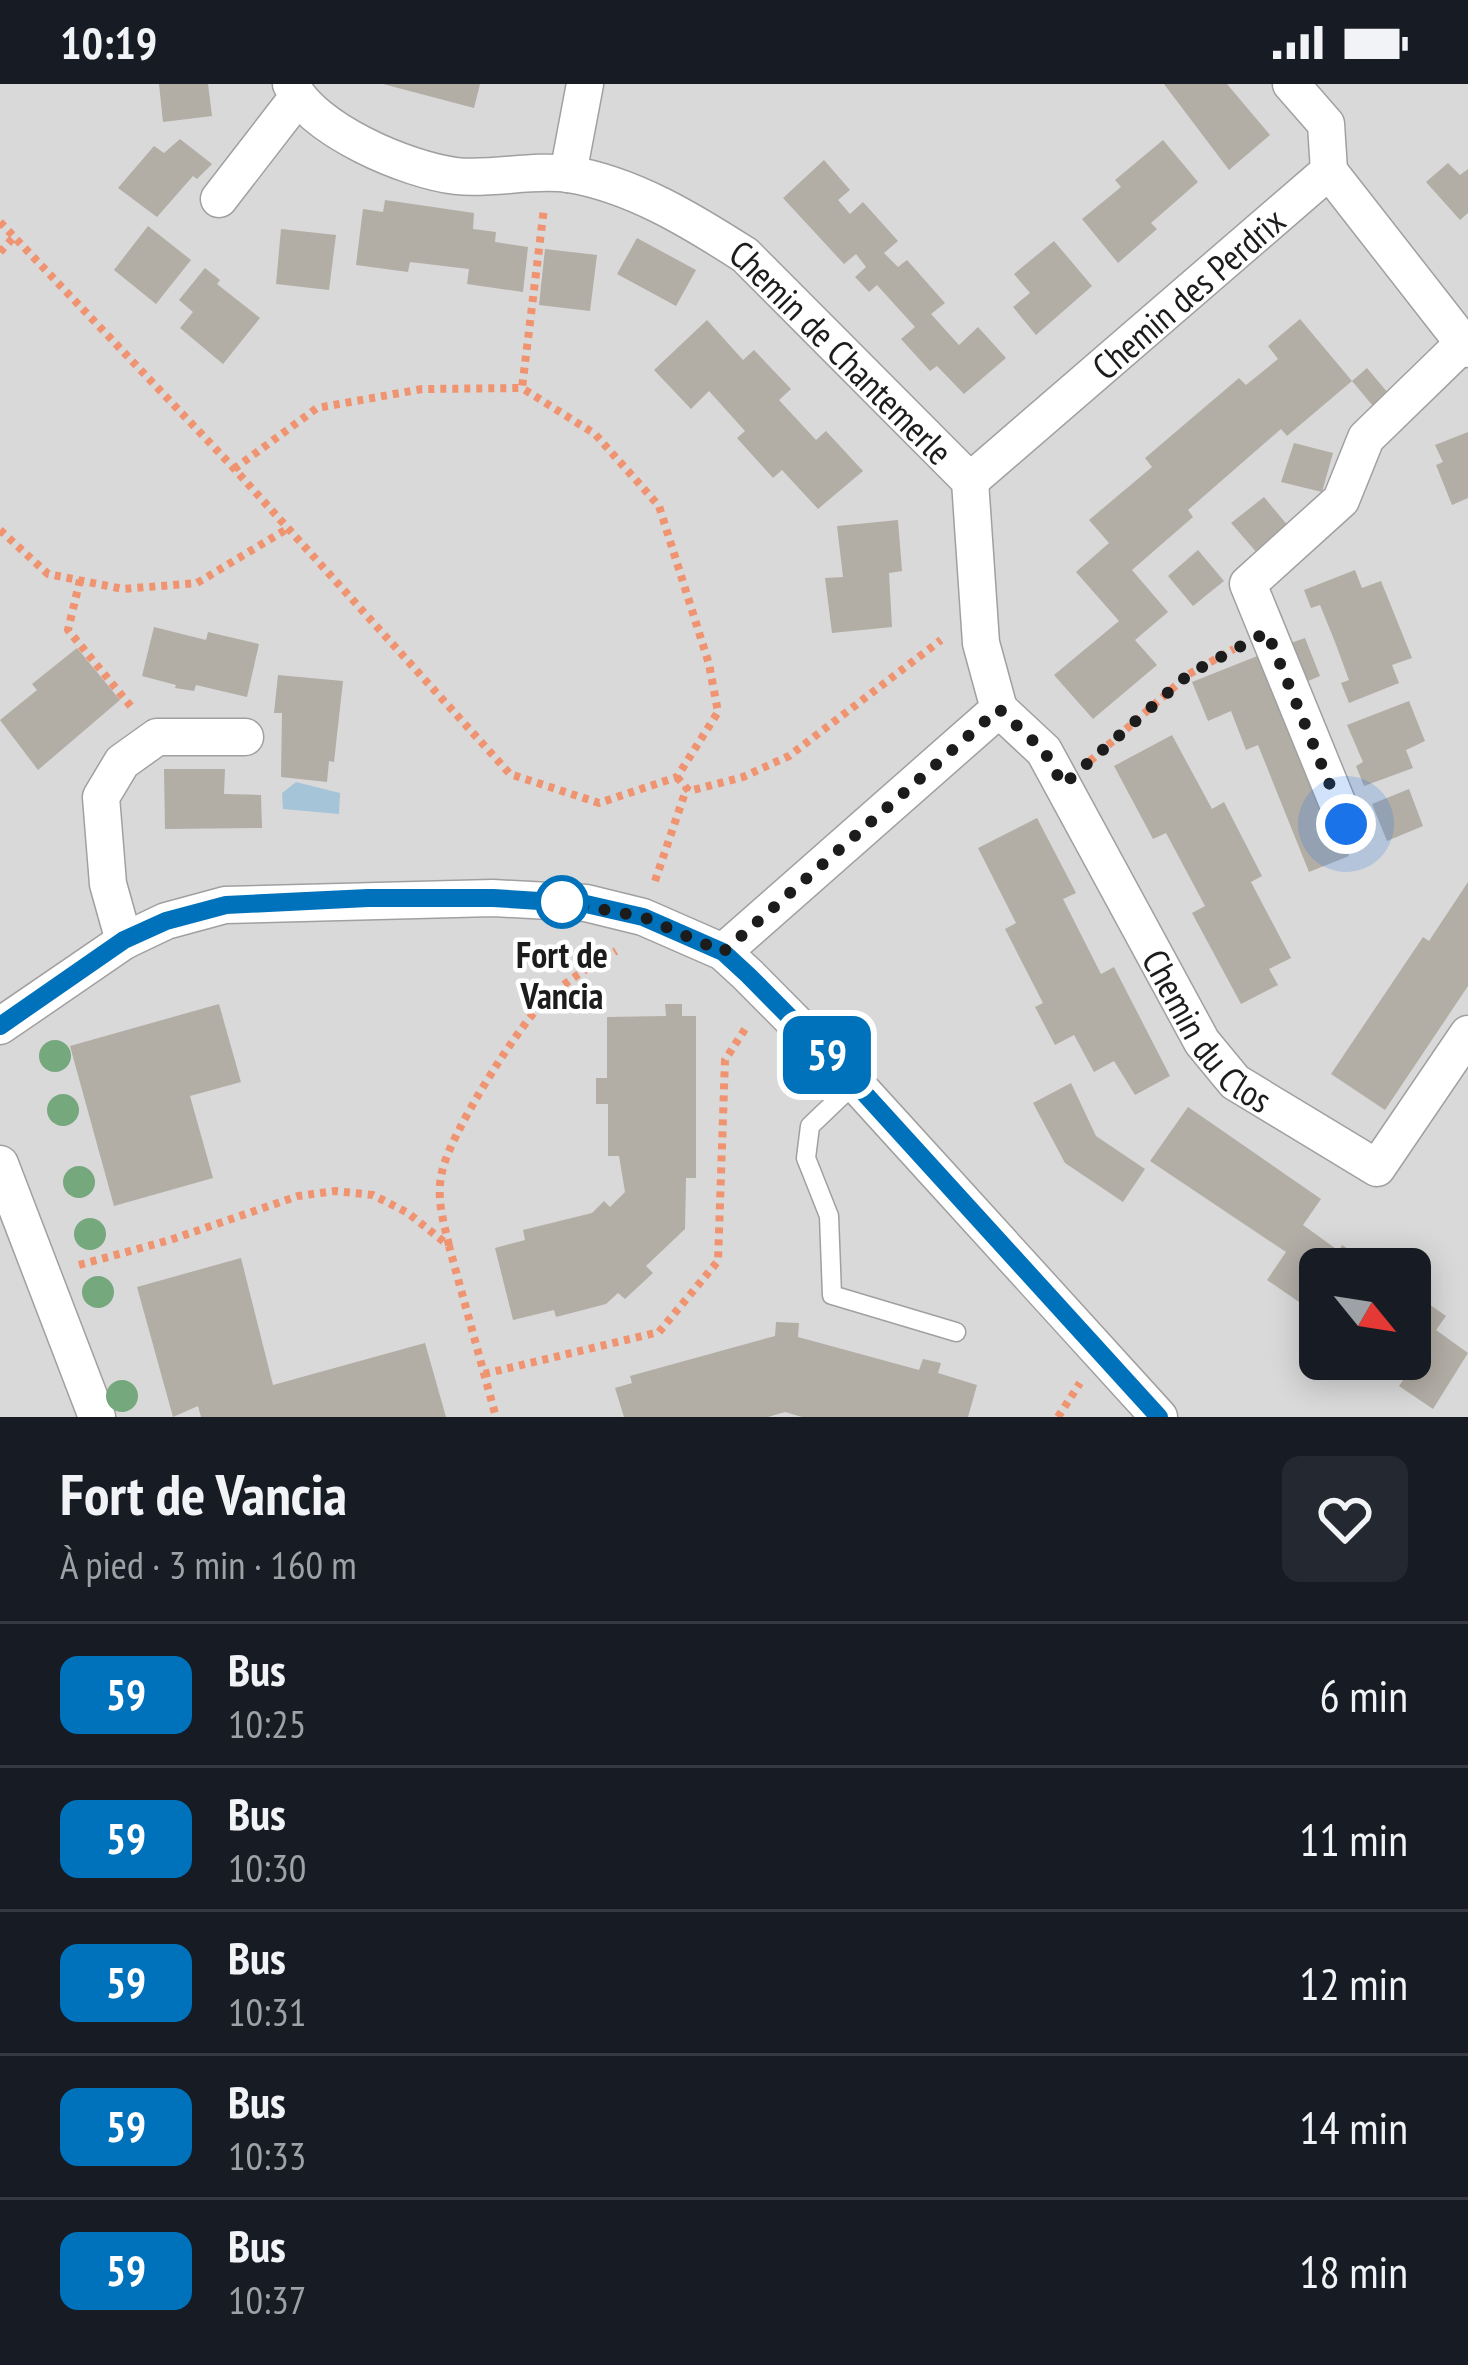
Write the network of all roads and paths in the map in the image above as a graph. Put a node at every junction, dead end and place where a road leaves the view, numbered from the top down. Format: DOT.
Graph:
graph roads {
  1 [pos="584,84"];
  2 [pos="1291,84"];
  3 [pos="294,91"];
  4 [pos="1329,171"];
  5 [pos="558,175"];
  6 [pos="219,199"];
  7 [pos="0,222"];
  8 [pos="14,237"];
  9 [pos="0,252"];
  10 [pos="1467,343"];
  11 [pos="522,388"];
  12 [pos="234,469"];
  13 [pos="970,481"];
  14 [pos="287,529"];
  15 [pos="0,530"];
  16 [pos="80,580"];
  17 [pos="979,611"];
  18 [pos="1267,632"];
  19 [pos="999,709"];
  20 [pos="157,737"];
  21 [pos="244,737"];
  22 [pos="677,777"];
  23 [pos="1063,785"];
  24 [pos="687,787"];
  25 [pos="1346,824"];
  26 [pos="643,917"];
  27 [pos="124,940"];
  28 [pos="723,952"];
  29 [pos="0,1026"];
  30 [pos="739,1038"];
  31 [pos="1464,1039"];
  32 [pos="855,1083"];
  33 [pos="0,1164"];
  34 [pos="449,1246"];
  35 [pos="43,1275"];
  36 [pos="956,1332"];
  37 [pos="484,1375"];
  38 [pos="97,1417"];
  39 [pos="496,1417"];
  40 [pos="1159,1417"];
  1 -- 5 [label="street"];
  2 -- 4 [label="street"];
  3 -- 5 [label="street, Chemin de Chantemerle"];
  3 -- 6 [label="street"];
  4 -- 10 [label="street"];
  4 -- 13 [label="street, Chemin des Perdrix"];
  5 -- 11 [label="path"];
  5 -- 13 [label="street, Chemin de Chantemerle"];
  7 -- 8 [label="path"];
  8 -- 9 [label="path"];
  8 -- 12 [label="path"];
  10 -- 18 [label="street"];
  11 -- 12 [label="path"];
  11 -- 22 [label="path"];
  12 -- 14 [label="path"];
  13 -- 17 [label="street, Chemin de Chantemerle"];
  14 -- 16 [label="path"];
  14 -- 22 [label="path"];
  15 -- 16 [label="path"];
  16 -- 20 [label="path"];
  17 -- 19 [label="street, Chemin de Chantemerle"];
  17 -- 24 [label="path"];
  18 -- 23 [label="path"];
  18 -- 25 [label="street"];
  19 -- 23 [label="street, Chemin du Clos"];
  19 -- 28 [label="street"];
  20 -- 21 [label="street"];
  20 -- 27 [label="street"];
  22 -- 24 [label="path"];
  23 -- 31 [label="street, Chemin du Clos"];
  24 -- 26 [label="path"];
  26 -- 27 [label="street"];
  26 -- 28 [label="street"];
  26 -- 34 [label="path"];
  27 -- 29 [label="street"];
  28 -- 32 [label="street"];
  30 -- 37 [label="path"];
  32 -- 36 [label="lane"];
  32 -- 40 [label="street"];
  33 -- 35 [label="street"];
  34 -- 35 [label="path"];
  34 -- 37 [label="path"];
  35 -- 38 [label="street"];
  37 -- 39 [label="path"];
}
